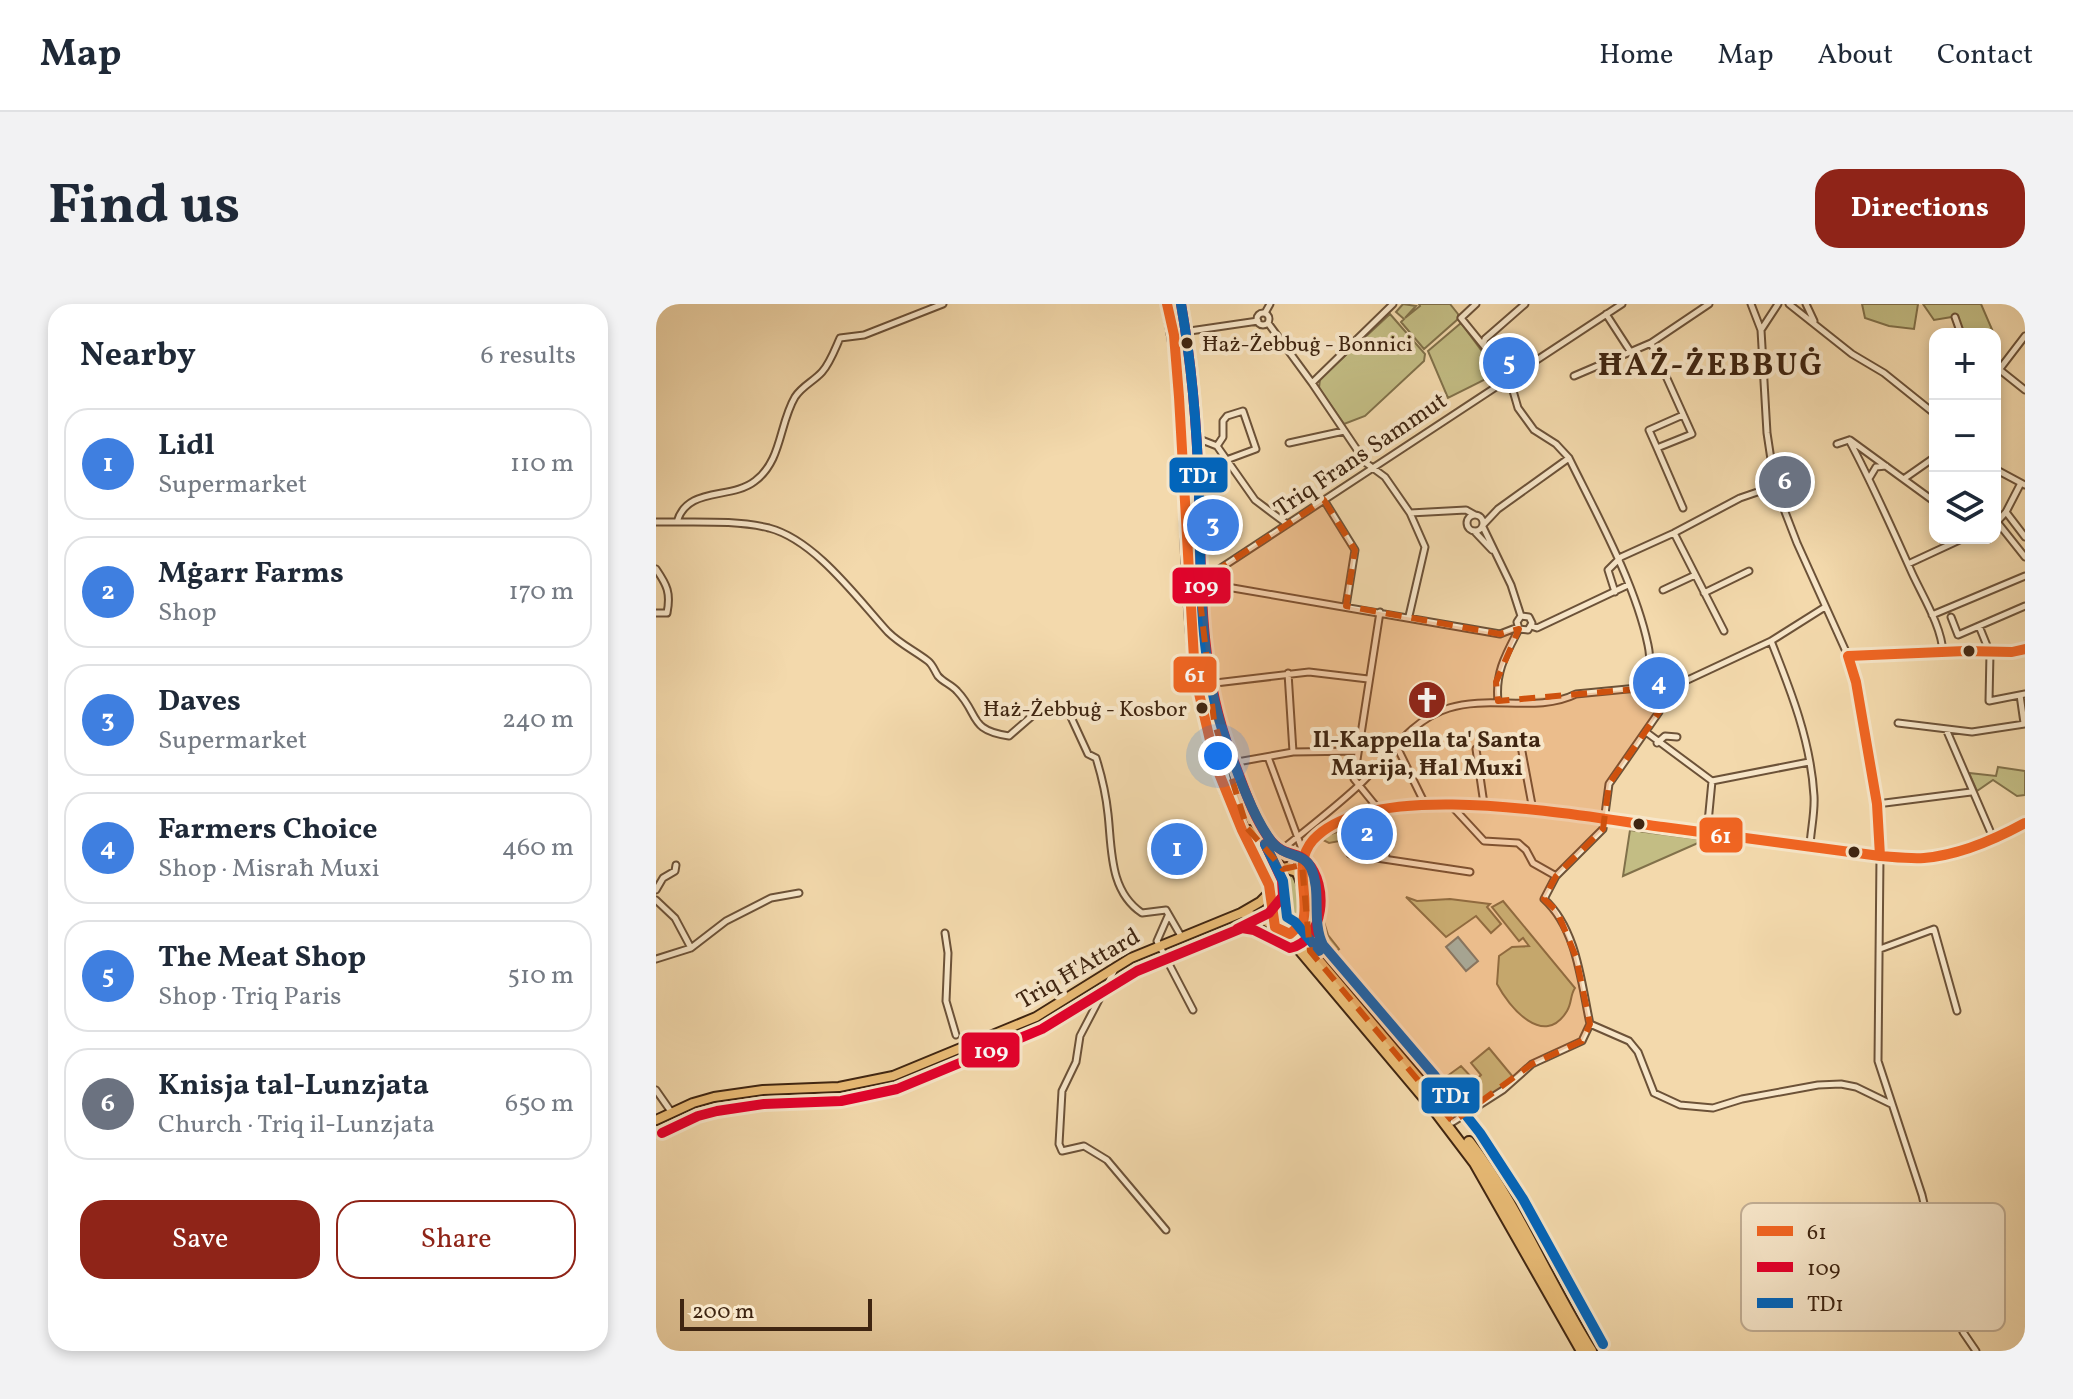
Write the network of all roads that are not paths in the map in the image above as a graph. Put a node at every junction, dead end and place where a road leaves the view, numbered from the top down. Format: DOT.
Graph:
graph roads {
  1 [pos="943,304"];
  2 [pos="1167,304"];
  3 [pos="1178,304"];
  4 [pos="1270,304"];
  5 [pos="1476,304"];
  6 [pos="1525,304"];
  7 [pos="1622,304"];
  8 [pos="1709,304"];
  9 [pos="1751,304"];
  10 [pos="1778,304"];
  11 [pos="1789,304"];
  12 [pos="1806,304"];
  13 [pos="1389,305"];
  14 [pos="1265,313"];
  15 [pos="1606,314"];
  16 [pos="1955,317"];
  17 [pos="1258,321"];
  18 [pos="1268,323"];
  19 [pos="1815,324"];
  20 [pos="1959,328"];
  21 [pos="1761,330"];
  22 [pos="1183,332"];
  23 [pos="2025,336"];
  24 [pos="1651,343"];
  25 [pos="1483,345"];
  26 [pos="1630,351"];
  27 [pos="2001,363"];
  28 [pos="2001,371"];
  29 [pos="1574,376"];
  30 [pos="1509,377"];
  31 [pos="1312,383"];
  32 [pos="2025,390"];
  33 [pos="1929,409"];
  34 [pos="1683,415"];
  35 [pos="1344,431"];
  36 [pos="1189,435"];
  37 [pos="1849,440"];
  38 [pos="1289,443"];
  39 [pos="1837,444"];
  40 [pos="1217,446"];
  41 [pos="1657,448"];
  42 [pos="1569,458"];
  43 [pos="1229,459"];
  44 [pos="1929,461"];
  45 [pos="1887,466"];
  46 [pos="1372,468"];
  47 [pos="2001,472"];
  48 [pos="1774,476"];
  49 [pos="1869,477"];
  50 [pos="1905,478"];
  51 [pos="2023,484"];
  52 [pos="1775,486"];
  53 [pos="1780,494"];
  54 [pos="1929,497"];
  55 [pos="1324,500"];
  56 [pos="1683,508"];
  57 [pos="1498,509"];
  58 [pos="1452,511"];
  59 [pos="2006,512"];
  60 [pos="1410,513"];
  61 [pos="1477,515"];
  62 [pos="2001,518"];
  63 [pos="1468,520"];
  64 [pos="656,522"];
  65 [pos="677,522"];
  66 [pos="1287,524"];
  67 [pos="1483,526"];
  68 [pos="2001,530"];
  69 [pos="1474,531"];
  70 [pos="1674,533"];
  71 [pos="2025,537"];
  72 [pos="1951,544"];
  73 [pos="1495,553"];
  74 [pos="2025,557"];
  75 [pos="1617,559"];
  76 [pos="1908,564"];
  77 [pos="656,569"];
  78 [pos="1197,569"];
  79 [pos="1749,571"];
  80 [pos="1695,575"];
  81 [pos="1208,576"];
  82 [pos="2025,576"];
  83 [pos="1198,583"];
  84 [pos="1628,585"];
  85 [pos="1663,590"];
  86 [pos="1615,592"];
  87 [pos="1704,593"];
  88 [pos="1346,606"];
  89 [pos="2025,606"];
  90 [pos="1825,607"];
  91 [pos="1380,612"];
  92 [pos="656,613"];
  93 [pos="1932,615"];
  94 [pos="1409,616"];
  95 [pos="1521,616"];
  96 [pos="1951,617"];
  97 [pos="1531,626"];
  98 [pos="1979,626"];
  99 [pos="1518,628"];
  100 [pos="1724,631"];
  101 [pos="1771,641"];
  102 [pos="2025,649"];
  103 [pos="1943,653"];
  104 [pos="1990,653"];
  105 [pos="1848,656"];
  106 [pos="1288,673"];
  107 [pos="1368,679"];
  108 [pos="1207,684"];
  109 [pos="1660,687"];
  110 [pos="1651,688"];
  111 [pos="2023,694"];
  112 [pos="1498,701"];
  113 [pos="1898,723"];
  114 [pos="2024,723"];
  115 [pos="1208,729"];
  116 [pos="1946,729"];
  117 [pos="1646,732"];
  118 [pos="1677,737"];
  119 [pos="1520,741"];
  120 [pos="1657,743"];
  121 [pos="1396,745"];
  122 [pos="1476,749"];
  123 [pos="1358,751"];
  124 [pos="1293,752"];
  125 [pos="1268,757"];
  126 [pos="1809,762"];
  127 [pos="1226,764"];
  128 [pos="1712,781"];
  129 [pos="1359,786"];
  130 [pos="1229,787"];
  131 [pos="1971,792"];
  132 [pos="1447,802"];
  133 [pos="1425,804"];
  134 [pos="1484,804"];
  135 [pos="1877,804"];
  136 [pos="1533,810"];
  137 [pos="1380,811"];
  138 [pos="1605,820"];
  139 [pos="2025,823"];
  140 [pos="1707,833"];
  141 [pos="1298,837"];
  142 [pos="1994,840"];
  143 [pos="1311,843"];
  144 [pos="1810,845"];
  145 [pos="1302,849"];
  146 [pos="1280,851"];
  147 [pos="1350,854"];
  148 [pos="1880,856"];
  149 [pos="1386,858"];
  150 [pos="676,865"];
  151 [pos="1285,869"];
  152 [pos="1470,872"];
  153 [pos="1556,876"];
  154 [pos="1303,882"];
  155 [pos="1270,888"];
  156 [pos="656,890"];
  157 [pos="799,893"];
  158 [pos="656,900"];
  159 [pos="1241,913"];
  160 [pos="1168,916"];
  161 [pos="1303,923"];
  162 [pos="1280,930"];
  163 [pos="945,933"];
  164 [pos="1181,936"];
  165 [pos="1159,945"];
  166 [pos="691,948"];
  167 [pos="1880,949"];
  168 [pos="656,959"];
  169 [pos="1116,966"];
  170 [pos="1193,1010"];
  171 [pos="1957,1011"];
  172 [pos="1590,1024"];
  173 [pos="956,1035"];
  174 [pos="656,1090"];
  175 [pos="1892,1105"];
  176 [pos="672,1113"];
  177 [pos="656,1120"];
  178 [pos="1453,1122"];
  179 [pos="1924,1203"];
  180 [pos="1166,1230"];
  181 [pos="1963,1331"];
  182 [pos="1582,1351"];
  183 [pos="1591,1351"];
  184 [pos="1976,1351"];
  1 -- 65 [label="street"];
  2 -- 115 [label="highway"];
  3 -- 22 [label="street"];
  4 -- 14 [label="street"];
  5 -- 25 [label="street"];
  6 -- 25 [label="street"];
  7 -- 15 [label="street, Triq Frans Sammut"];
  8 -- 24 [label="street"];
  9 -- 21 [label="street"];
  10 -- 21 [label="street"];
  11 -- 19 [label="street"];
  12 -- 19 [label="street"];
  13 -- 31 [label="street"];
  14 -- 17 [label="street"];
  14 -- 18 [label="street"];
  15 -- 26 [label="street"];
  15 -- 30 [label="street, Triq Frans Sammut"];
  16 -- 20 [label="street"];
  17 -- 18 [label="street"];
  17 -- 22 [label="street"];
  18 -- 31 [label="street"];
  19 -- 33 [label="street"];
  21 -- 48 [label="street"];
  22 -- 36 [label="street"];
  23 -- 27 [label="street"];
  24 -- 26 [label="street"];
  24 -- 34 [label="street"];
  25 -- 30 [label="street"];
  26 -- 29 [label="street"];
  28 -- 32 [label="street"];
  30 -- 42 [label="street"];
  30 -- 46 [label="street, Triq Frans Sammut"];
  31 -- 35 [label="street"];
  34 -- 41 [label="street"];
  34 -- 41 [label="street"];
  35 -- 38 [label="street"];
  35 -- 46 [label="street"];
  36 -- 40 [label="street"];
  36 -- 78 [label="street"];
  37 -- 39 [label="street"];
  37 -- 45 [label="street"];
  37 -- 49 [label="street"];
  40 -- 43 [label="street"];
  40 -- 43 [label="street"];
  41 -- 56 [label="street"];
  42 -- 57 [label="street"];
  42 -- 75 [label="street"];
  43 -- 66 [label="street"];
  44 -- 50 [label="street"];
  45 -- 49 [label="street"];
  45 -- 50 [label="street"];
  46 -- 55 [label="street, Triq Frans Sammut"];
  46 -- 60 [label="street"];
  47 -- 51 [label="street"];
  48 -- 52 [label="street"];
  48 -- 53 [label="street"];
  49 -- 76 [label="street"];
  50 -- 54 [label="street"];
  51 -- 59 [label="street"];
  52 -- 53 [label="street"];
  52 -- 70 [label="street"];
  53 -- 90 [label="street"];
  55 -- 66 [label="street, Triq Frans Sammut"];
  55 -- 88 [label="street"];
  57 -- 61 [label="street"];
  57 -- 67 [label="street"];
  58 -- 60 [label="street"];
  58 -- 61 [label="street"];
  58 -- 63 [label="street"];
  59 -- 62 [label="street"];
  59 -- 71 [label="street"];
  60 -- 94 [label="street"];
  61 -- 63 [label="street"];
  61 -- 67 [label="street"];
  63 -- 69 [label="street"];
  64 -- 65 [label="street"];
  65 -- 160 [label="street"];
  66 -- 81 [label="street, Triq Frans Sammut"];
  67 -- 69 [label="street"];
  67 -- 73 [label="street"];
  68 -- 74 [label="street"];
  69 -- 73 [label="street"];
  70 -- 75 [label="street"];
  70 -- 80 [label="street"];
  72 -- 76 [label="street"];
  73 -- 95 [label="street"];
  75 -- 84 [label="street"];
  75 -- 86 [label="street"];
  76 -- 93 [label="street"];
  77 -- 92 [label="street"];
  78 -- 81 [label="street"];
  78 -- 83 [label="street"];
  79 -- 87 [label="street"];
  80 -- 85 [label="street"];
  80 -- 87 [label="street"];
  81 -- 83 [label="street, Triq Frans Sammut"];
  81 -- 88 [label="street"];
  82 -- 93 [label="street"];
  83 -- 108 [label="street"];
  84 -- 86 [label="street"];
  84 -- 110 [label="street"];
  86 -- 97 [label="street"];
  87 -- 100 [label="street"];
  88 -- 91 [label="street"];
  89 -- 98 [label="street"];
  90 -- 101 [label="street"];
  90 -- 105 [label="street"];
  91 -- 94 [label="street"];
  91 -- 107 [label="street"];
  93 -- 103 [label="street"];
  94 -- 99 [label="street"];
  95 -- 97 [label="street"];
  95 -- 99 [label="street"];
  96 -- 98 [label="street"];
  97 -- 99 [label="street"];
  98 -- 104 [label="street"];
  99 -- 112 [label="street"];
  101 -- 109 [label="street"];
  101 -- 126 [label="street"];
  102 -- 104 [label="street"];
  103 -- 104 [label="street"];
  103 -- 105 [label="street"];
  104 -- 111 [label="street"];
  105 -- 135 [label="street"];
  106 -- 107 [label="street"];
  106 -- 108 [label="street"];
  106 -- 124 [label="street"];
  107 -- 123 [label="street"];
  108 -- 127 [label="street"];
  109 -- 110 [label="street"];
  109 -- 117 [label="street"];
  110 -- 112 [label="street"];
  111 -- 114 [label="street"];
  112 -- 121 [label="street"];
  113 -- 116 [label="street"];
  114 -- 116 [label="street"];
  115 -- 130 [label="highway"];
  115 -- 155 [label="highway"];
  116 -- 131 [label="street"];
  117 -- 120 [label="street"];
  117 -- 138 [label="street"];
  118 -- 120 [label="street"];
  119 -- 136 [label="street"];
  120 -- 128 [label="street"];
  121 -- 129 [label="street"];
  121 -- 133 [label="street"];
  122 -- 134 [label="street"];
  123 -- 124 [label="street"];
  123 -- 129 [label="street"];
  124 -- 125 [label="street"];
  125 -- 127 [label="street"];
  125 -- 141 [label="street"];
  126 -- 128 [label="street"];
  126 -- 144 [label="street"];
  127 -- 130 [label="street"];
  128 -- 140 [label="street"];
  129 -- 137 [label="street"];
  129 -- 141 [label="street"];
  130 -- 151 [label="highway"];
  131 -- 135 [label="street"];
  131 -- 142 [label="street"];
  132 -- 133 [label="street"];
  132 -- 134 [label="street"];
  132 -- 153 [label="street"];
  133 -- 137 [label="street"];
  134 -- 136 [label="street"];
  135 -- 148 [label="street"];
  136 -- 138 [label="street"];
  137 -- 143 [label="street"];
  137 -- 149 [label="street"];
  138 -- 140 [label="street"];
  138 -- 153 [label="street"];
  139 -- 142 [label="street"];
  140 -- 144 [label="street"];
  141 -- 145 [label="street"];
  141 -- 146 [label="street"];
  142 -- 148 [label="street"];
  143 -- 145 [label="street"];
  143 -- 154 [label="street"];
  144 -- 148 [label="street"];
  145 -- 151 [label="street"];
  147 -- 149 [label="street"];
  148 -- 167 [label="street"];
  149 -- 152 [label="street"];
  150 -- 156 [label="street"];
  151 -- 154 [label="highway"];
  151 -- 155 [label="highway"];
  153 -- 172 [label="street"];
  154 -- 161 [label="highway"];
  155 -- 159 [label="main road, Triq Ħ'Attard"];
  155 -- 162 [label="highway"];
  157 -- 166 [label="street"];
  158 -- 166 [label="street"];
  159 -- 162 [label="main road"];
  159 -- 164 [label="main road, Triq Ħ'Attard"];
  160 -- 164 [label="street"];
  160 -- 165 [label="street"];
  161 -- 162 [label="highway"];
  161 -- 178 [label="highway"];
  162 -- 182 [label="highway"];
  163 -- 173 [label="street"];
  164 -- 165 [label="main road, Triq Ħ'Attard"];
  165 -- 169 [label="main road, Triq Ħ'Attard"];
  165 -- 170 [label="street"];
  166 -- 168 [label="street"];
  167 -- 171 [label="street"];
  167 -- 175 [label="street"];
  169 -- 176 [label="main road, Triq Ħ'Attard"];
  169 -- 180 [label="street"];
  172 -- 175 [label="street"];
  172 -- 178 [label="street"];
  174 -- 176 [label="street"];
  175 -- 179 [label="street"];
  176 -- 177 [label="main road, Triq Ħ'Attard"];
  178 -- 183 [label="highway"];
  181 -- 184 [label="street"];
}
